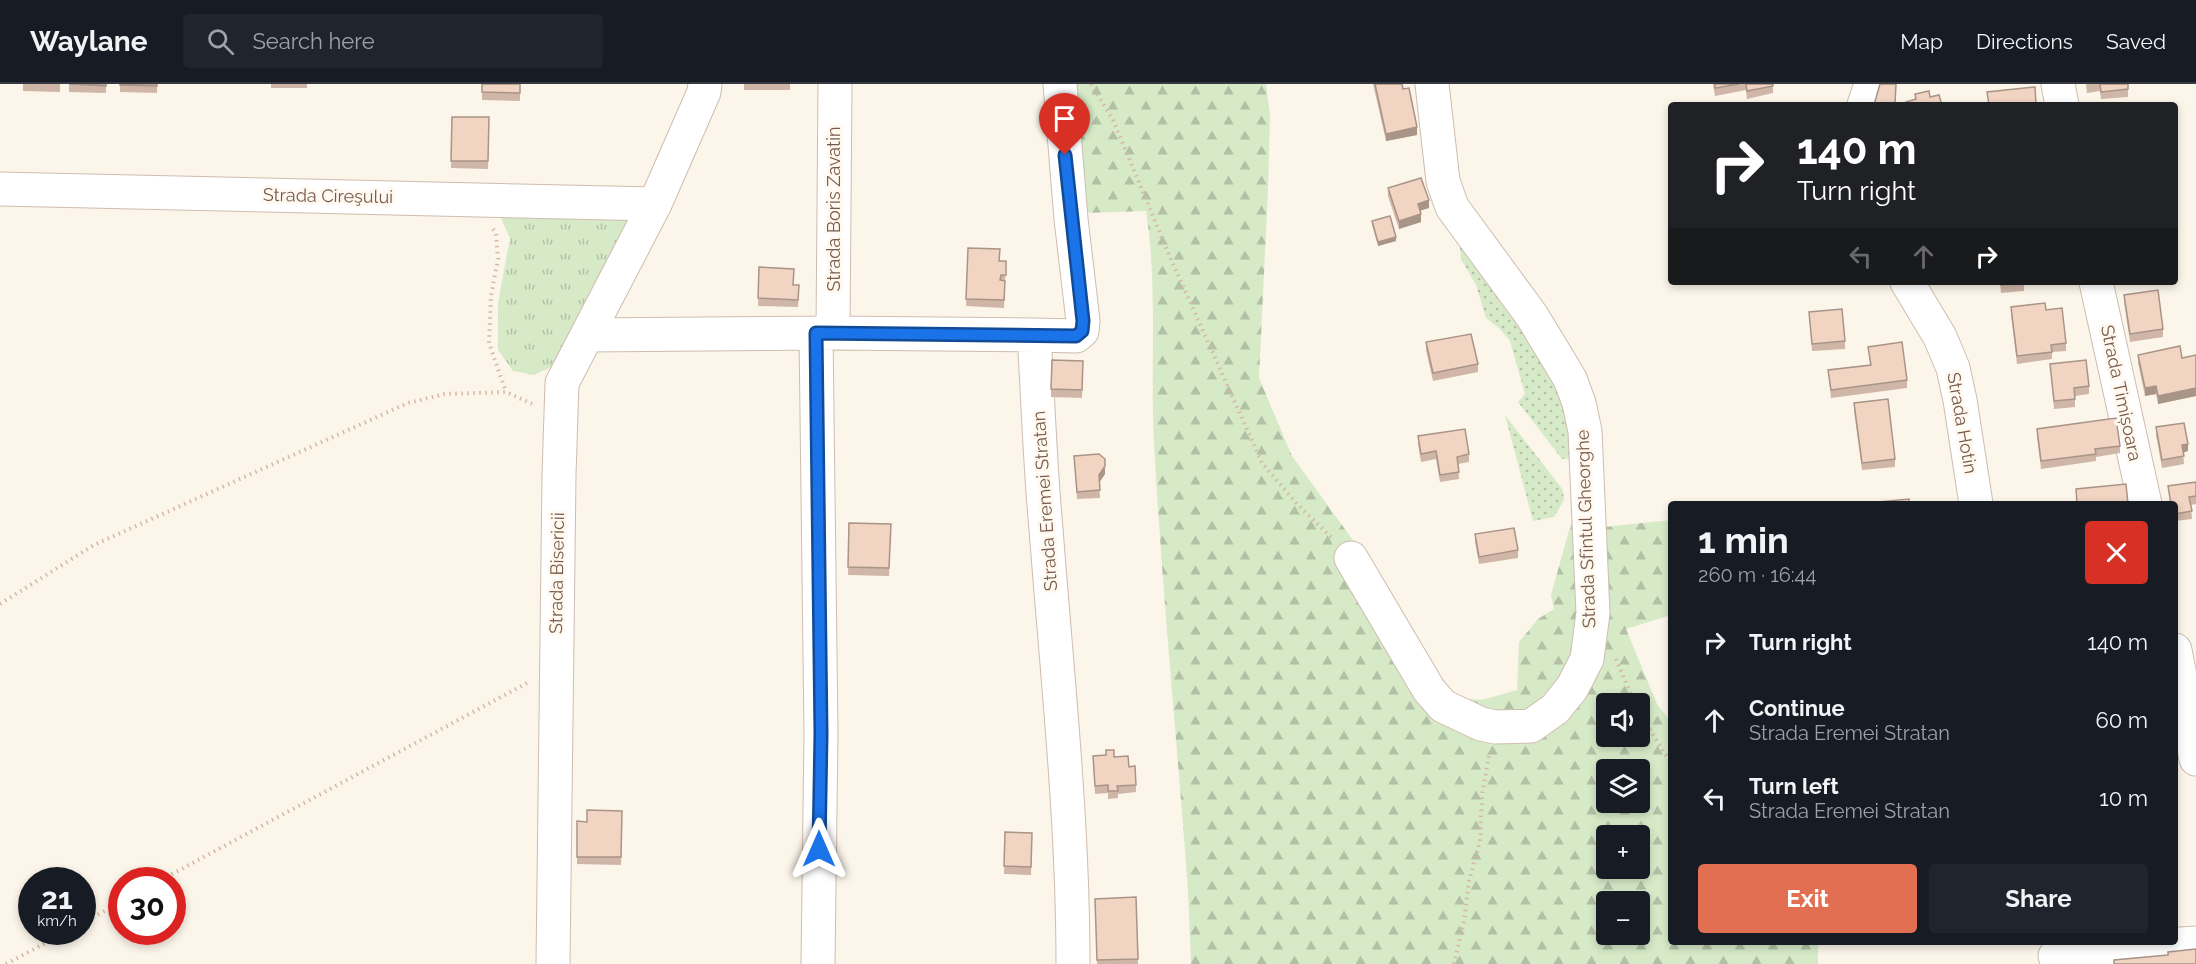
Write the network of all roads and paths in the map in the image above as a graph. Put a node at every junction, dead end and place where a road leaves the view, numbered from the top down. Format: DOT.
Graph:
graph roads {
  1 [pos="705,84"];
  2 [pos="835,84"];
  3 [pos="1060,84"];
  4 [pos="1091,84"];
  5 [pos="1432,84"];
  6 [pos="1871,84"];
  7 [pos="2058,84"];
  8 [pos="1865,102"];
  9 [pos="2061,102"];
  10 [pos="0,189"];
  11 [pos="471,199"];
  12 [pos="655,204"];
  13 [pos="1909,285"];
  14 [pos="2097,285"];
  15 [pos="825,333"];
  16 [pos="1034,334"];
  17 [pos="587,336"];
  18 [pos="506,392"];
  19 [pos="532,404"];
  20 [pos="1976,501"];
  21 [pos="2144,501"];
  22 [pos="1352,558"];
  23 [pos="0,604"];
  24 [pos="2178,666"];
  25 [pos="537,677"];
  26 [pos="1494,728"];
  27 [pos="1650,730"];
  28 [pos="1668,758"];
  29 [pos="2196,759"];
  30 [pos="185,867"];
  31 [pos="2196,943"];
  32 [pos="2178,944"];
  33 [pos="42,945"];
  34 [pos="2166,945"];
  35 [pos="2055,954"];
  36 [pos="6,964"];
  37 [pos="553,964"];
  38 [pos="818,964"];
  39 [pos="1073,964"];
  40 [pos="1454,964"];
  1 -- 12 [label="street, Strada Bisericii"];
  2 -- 15 [label="street, Strada Boris Zavatin"];
  3 -- 16 [label="street"];
  4 -- 22 [label="path"];
  5 -- 26 [label="street, Strada Sfîntul Gheorghe"];
  6 -- 8 [label="street"];
  7 -- 9 [label="street"];
  10 -- 11 [label="street, Strada Cireşului"];
  11 -- 12 [label="street, Strada Cireşului"];
  11 -- 18 [label="path"];
  12 -- 17 [label="street, Strada Bisericii"];
  13 -- 20 [label="street, Strada Hotin"];
  14 -- 21 [label="street, Strada Timișoara"];
  15 -- 16 [label="street"];
  15 -- 17 [label="street"];
  15 -- 38 [label="street, Strada Boris Zavatin"];
  16 -- 39 [label="street, Strada Eremei Stratan"];
  17 -- 37 [label="street, Strada Bisericii"];
  18 -- 19 [label="path"];
  18 -- 23 [label="path"];
  22 -- 26 [label="street, Strada Sfîntul Gheorghe"];
  24 -- 29 [label="street"];
  25 -- 30 [label="path"];
  26 -- 40 [label="path"];
  27 -- 28 [label="path"];
  31 -- 32 [label="street"];
  33 -- 36 [label="path"];
  34 -- 35 [label="street"];
}
